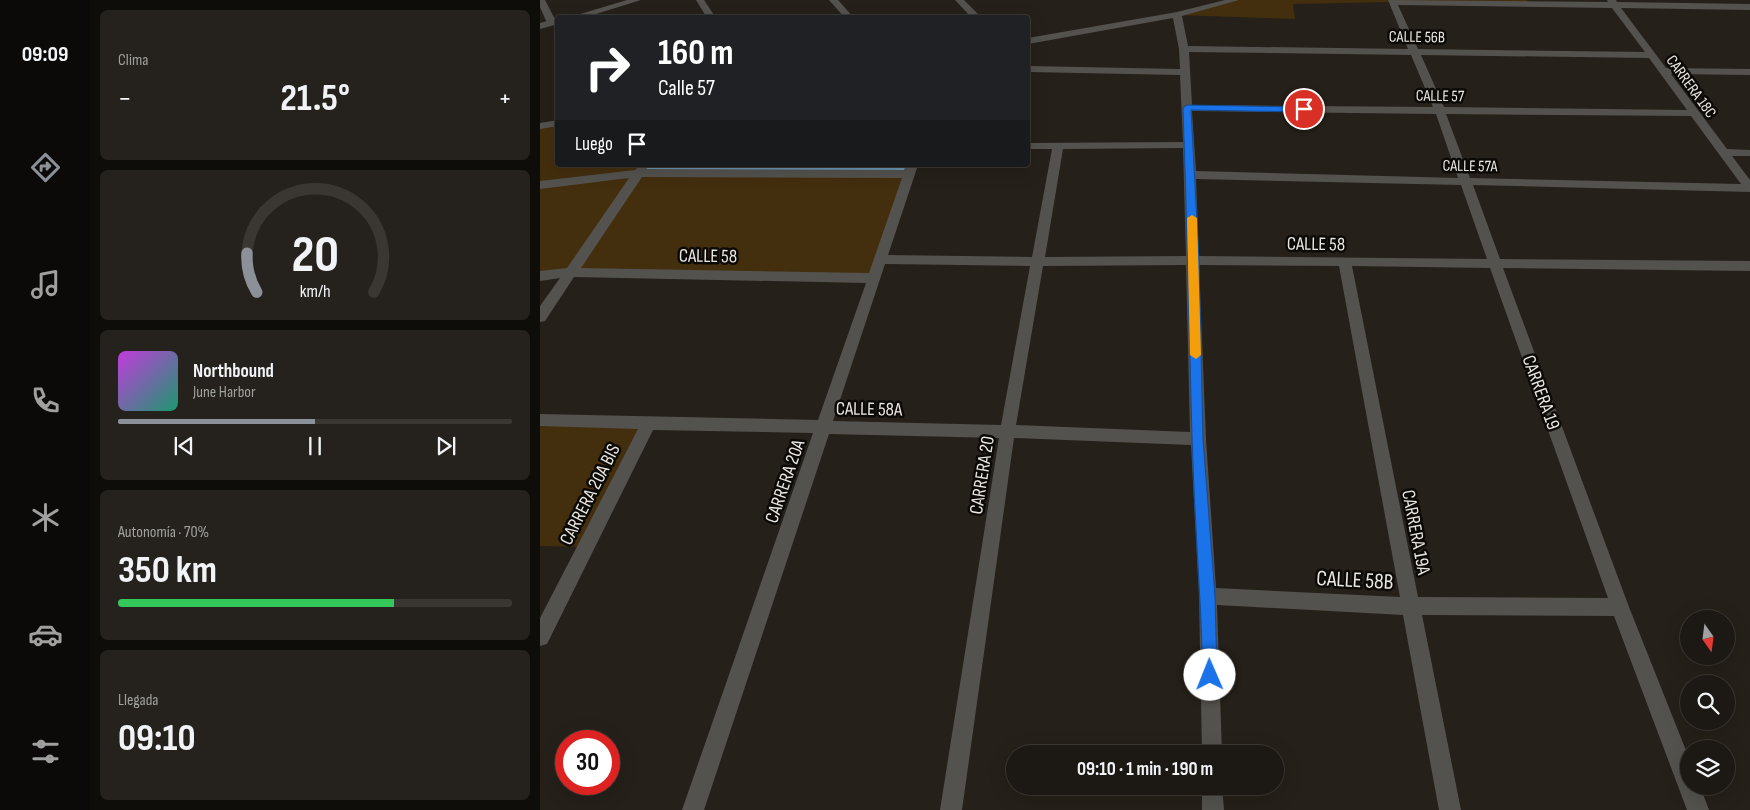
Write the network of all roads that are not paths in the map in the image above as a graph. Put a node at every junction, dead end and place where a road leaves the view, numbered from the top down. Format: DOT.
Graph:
graph roads {
  1 [pos="541,0"];
  2 [pos="637,0"];
  3 [pos="700,0"];
  4 [pos="833,0"];
  5 [pos="959,0"];
  6 [pos="1230,1"];
  7 [pos="1393,1"];
  8 [pos="1613,3"];
  9 [pos="1750,7"];
  10 [pos="589,15"];
  11 [pos="710,15"];
  12 [pos="847,15"];
  13 [pos="975,15"];
  14 [pos="1178,15"];
  15 [pos="555,22"];
  16 [pos="540,26"];
  17 [pos="1030,41"];
  18 [pos="1184,49"];
  19 [pos="1414,51"];
  20 [pos="1650,55"];
  21 [pos="1030,69"];
  22 [pos="1662,71"];
  23 [pos="1185,72"];
  24 [pos="1750,72"];
  25 [pos="1187,108"];
  26 [pos="1440,111"];
  27 [pos="1693,113"];
  28 [pos="555,124"];
  29 [pos="540,126"];
  30 [pos="1189,145"];
  31 [pos="1030,146"];
  32 [pos="1058,146"];
  33 [pos="1723,152"];
  34 [pos="1750,153"];
  35 [pos="641,169"];
  36 [pos="910,170"];
  37 [pos="1190,175"];
  38 [pos="1464,180"];
  39 [pos="540,185"];
  40 [pos="1750,188"];
  41 [pos="881,259"];
  42 [pos="1194,260"];
  43 [pos="1039,262"];
  44 [pos="1345,262"];
  45 [pos="1495,263"];
  46 [pos="1750,266"];
  47 [pos="572,272"];
  48 [pos="540,276"];
  49 [pos="875,278"];
  50 [pos="540,317"];
  51 [pos="540,420"];
  52 [pos="649,423"];
  53 [pos="823,428"];
  54 [pos="1008,430"];
  55 [pos="1198,439"];
  56 [pos="1208,596"];
  57 [pos="1409,606"];
  58 [pos="1620,607"];
  59 [pos="540,637"];
  60 [pos="1212,745"];
  61 [pos="1680,763"];
  62 [pos="1212,795"];
  63 [pos="1692,795"];
  64 [pos="693,810"];
  65 [pos="951,810"];
  66 [pos="1213,810"];
  67 [pos="1450,810"];
  68 [pos="1698,810"];
  1 -- 15 [label="street"];
  2 -- 10 [label="street"];
  3 -- 11 [label="street"];
  4 -- 12 [label="street"];
  5 -- 13 [label="street"];
  6 -- 14 [label="street"];
  7 -- 8 [label="street"];
  7 -- 19 [label="street, CARRERA 19"];
  8 -- 9 [label="street"];
  8 -- 20 [label="street, CARRERA 18C"];
  14 -- 17 [label="street"];
  14 -- 18 [label="street"];
  15 -- 16 [label="street"];
  18 -- 19 [label="street, CALLE 56B"];
  18 -- 23 [label="street"];
  19 -- 20 [label="street, CALLE 56B"];
  19 -- 26 [label="street, CARRERA 19"];
  20 -- 22 [label="street, CARRERA 18C"];
  21 -- 23 [label="street"];
  22 -- 24 [label="street"];
  22 -- 27 [label="street, CARRERA 18C"];
  23 -- 25 [label="street"];
  25 -- 26 [label="street, CALLE 57"];
  25 -- 30 [label="street"];
  26 -- 27 [label="street, CALLE 57"];
  26 -- 38 [label="street, CARRERA 19"];
  27 -- 33 [label="street, CARRERA 18C"];
  28 -- 29 [label="street"];
  30 -- 32 [label="street"];
  30 -- 37 [label="street"];
  31 -- 32 [label="street"];
  32 -- 43 [label="street, CARRERA 20"];
  33 -- 34 [label="street"];
  33 -- 40 [label="street, CARRERA 18C"];
  35 -- 36 [label="street"];
  35 -- 39 [label="street"];
  35 -- 47 [label="street"];
  36 -- 41 [label="street, CARRERA 20A"];
  37 -- 38 [label="street, CALLE 57A"];
  37 -- 42 [label="street"];
  38 -- 40 [label="street, CALLE 57A"];
  38 -- 45 [label="street, CARRERA 19"];
  41 -- 43 [label="street, CALLE 58"];
  41 -- 49 [label="street, CARRERA 20A"];
  42 -- 43 [label="street, CALLE 58"];
  42 -- 44 [label="street, CALLE 58"];
  42 -- 55 [label="street"];
  43 -- 54 [label="street, CARRERA 20"];
  44 -- 45 [label="street, CALLE 58"];
  44 -- 57 [label="street, CARRERA 19A"];
  45 -- 46 [label="street, CALLE 58"];
  45 -- 58 [label="street, CARRERA 19"];
  47 -- 48 [label="street, CALLE 58"];
  47 -- 49 [label="street, CALLE 58"];
  47 -- 50 [label="street"];
  49 -- 53 [label="street, CARRERA 20A"];
  51 -- 52 [label="street, CALLE 58A"];
  52 -- 53 [label="street, CALLE 58A"];
  52 -- 59 [label="street, CARRERA 20A BIS"];
  53 -- 54 [label="street, CALLE 58A"];
  53 -- 64 [label="street, CARRERA 20A"];
  54 -- 55 [label="street, CALLE 58A"];
  54 -- 65 [label="street, CARRERA 20"];
  55 -- 56 [label="street"];
  56 -- 57 [label="street, CALLE 58B"];
  56 -- 60 [label="street"];
  57 -- 58 [label="street, CALLE 58B"];
  57 -- 67 [label="street, CARRERA 19A"];
  58 -- 61 [label="street, CARRERA 19"];
  62 -- 66 [label="street"];
  63 -- 68 [label="street, CARRERA 19"];
}
